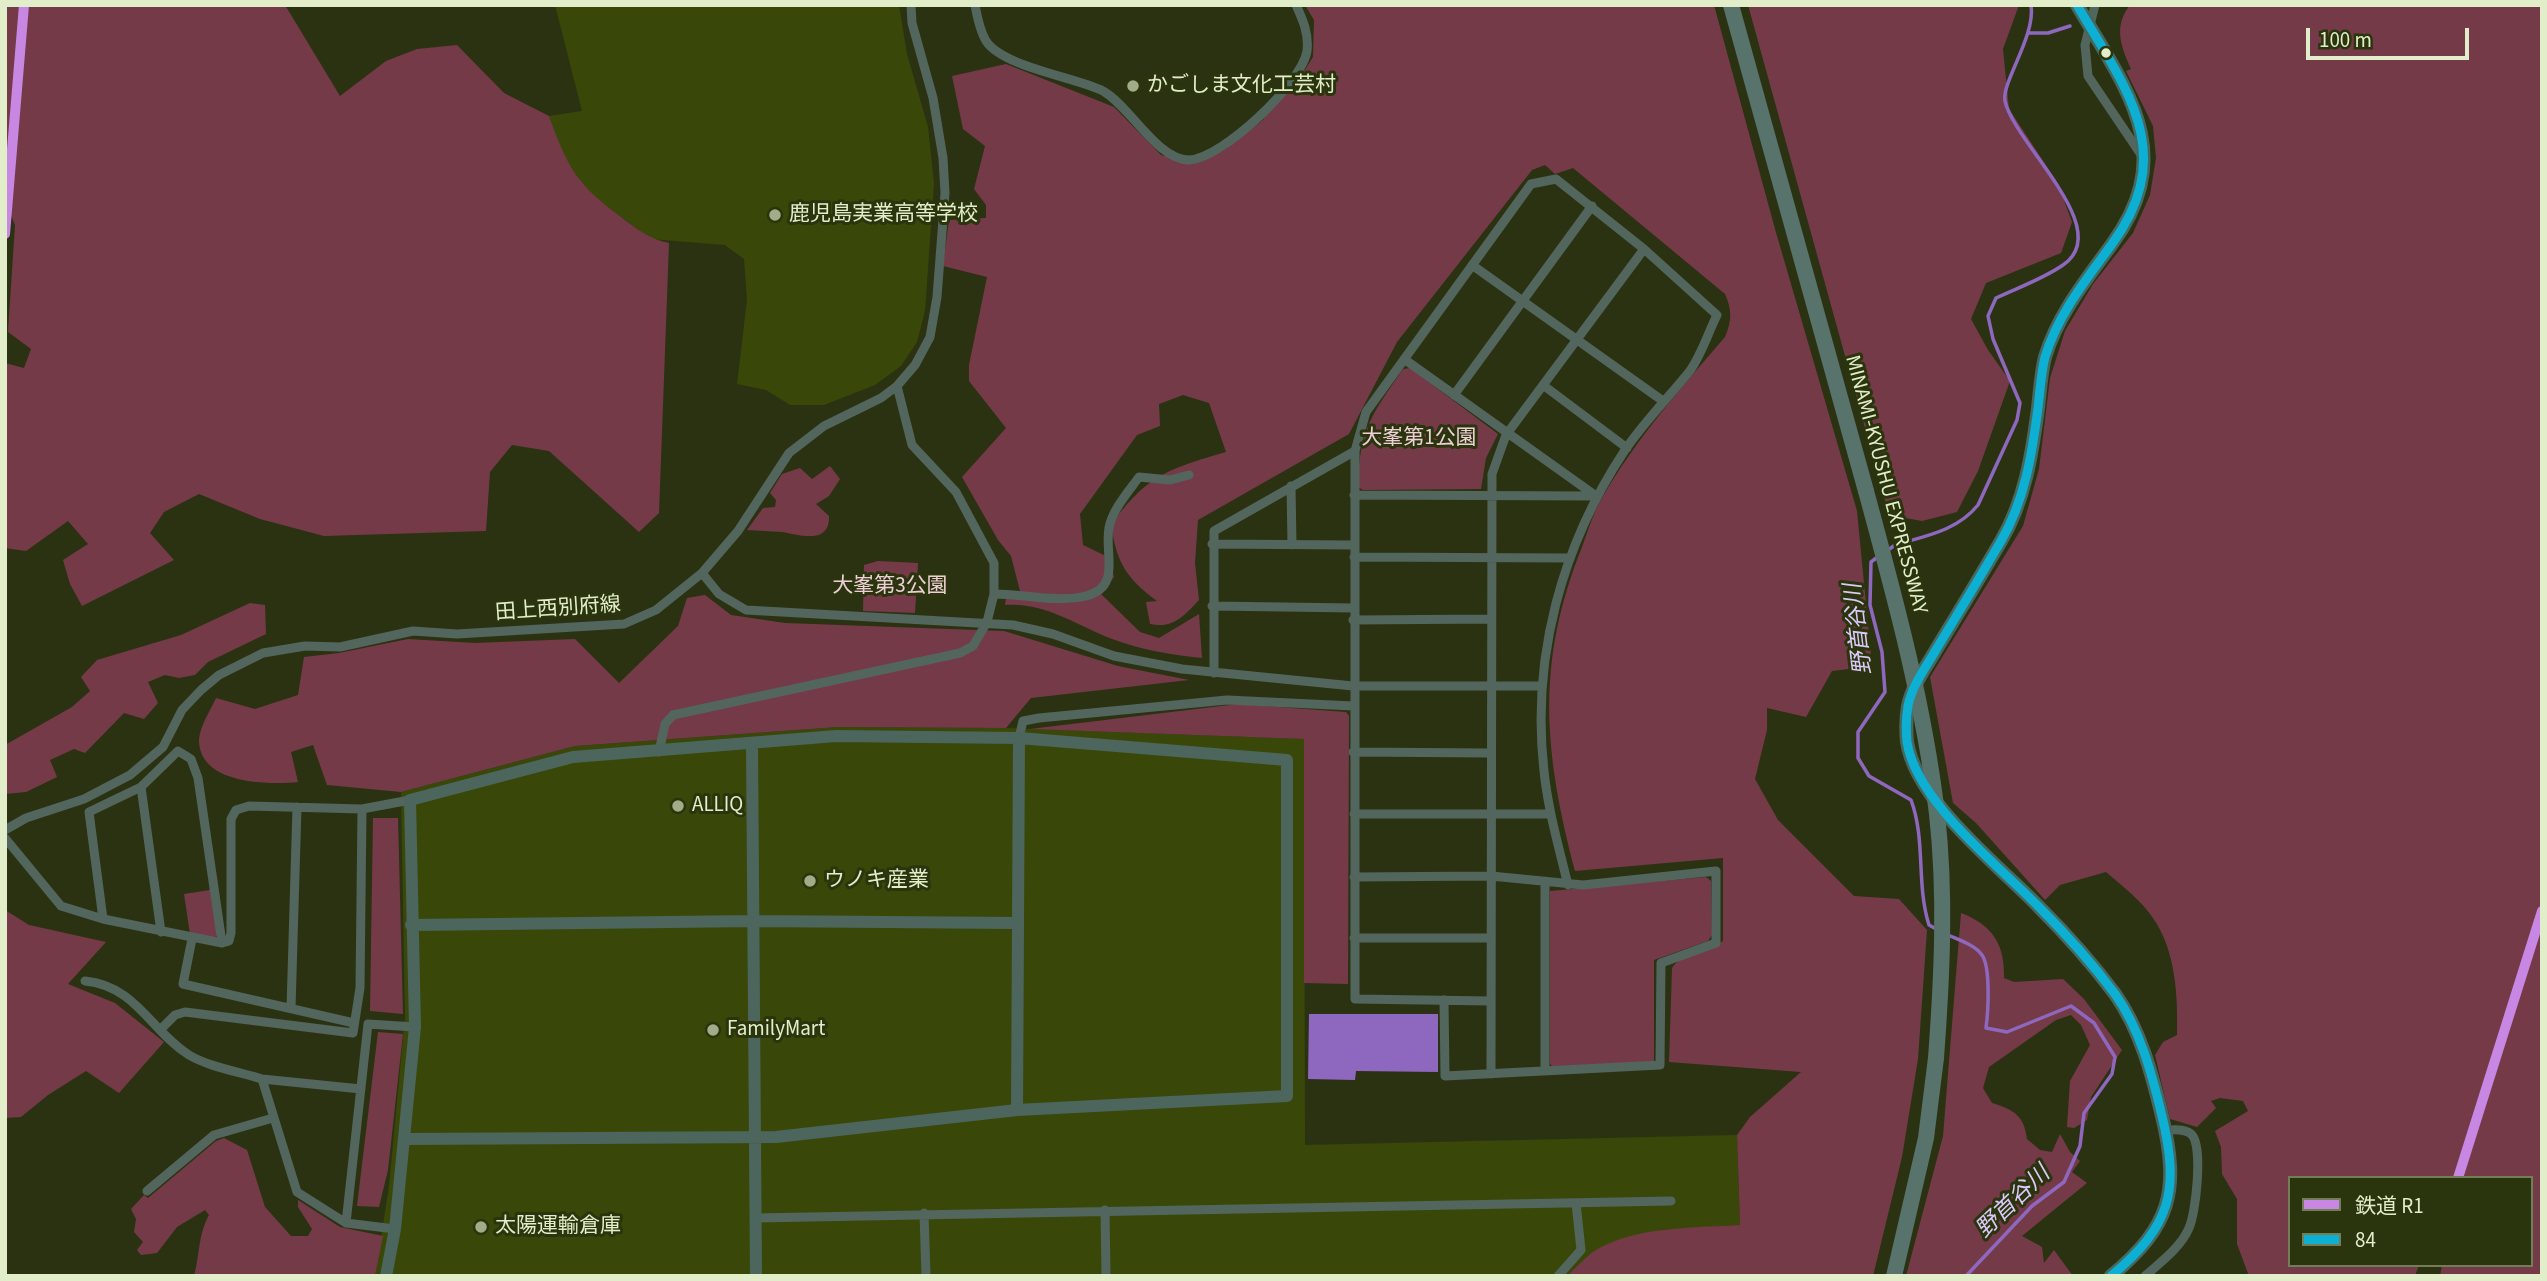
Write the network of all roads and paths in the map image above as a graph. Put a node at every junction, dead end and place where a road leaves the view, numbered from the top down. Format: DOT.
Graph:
graph roads {
  1 [pos="911,5"];
  2 [pos="975,5"];
  3 [pos="1296,5"];
  4 [pos="1731,5"];
  5 [pos="2077,5"];
  6 [pos="2095,5"];
  7 [pos="2088,25"];
  8 [pos="2145,159"];
  9 [pos="1592,206"];
  10 [pos="1644,249"];
  11 [pos="1472,265"];
  12 [pos="1523,301"];
  13 [pos="1577,340"];
  14 [pos="1404,359"];
  15 [pos="897,386"];
  16 [pos="1543,386"];
  17 [pos="1454,396"];
  18 [pos="1663,401"];
  19 [pos="1506,435"];
  20 [pos="1627,448"];
  21 [pos="1354,451"];
  22 [pos="1189,475"];
  23 [pos="1291,486"];
  24 [pos="1354,495"];
  25 [pos="1490,495"];
  26 [pos="1596,496"];
  27 [pos="1212,544"];
  28 [pos="1292,545"];
  29 [pos="1354,545"];
  30 [pos="1354,557"];
  31 [pos="1490,557"];
  32 [pos="1569,558"];
  33 [pos="702,573"];
  34 [pos="994,594"];
  35 [pos="1212,606"];
  36 [pos="1354,608"];
  37 [pos="1491,619"];
  38 [pos="1353,620"];
  39 [pos="987,622"];
  40 [pos="1213,673"];
  41 [pos="1353,686"];
  42 [pos="1491,686"];
  43 [pos="1541,686"];
  44 [pos="1353,706"];
  45 [pos="1018,738"];
  46 [pos="752,744"];
  47 [pos="659,752"];
  48 [pos="1353,752"];
  49 [pos="1490,753"];
  50 [pos="141,786"];
  51 [pos="410,800"];
  52 [pos="297,807"];
  53 [pos="362,808"];
  54 [pos="1354,814"];
  55 [pos="1550,814"];
  56 [pos="1490,815"];
  57 [pos="5,831"];
  58 [pos="5,838"];
  59 [pos="1491,876"];
  60 [pos="1354,877"];
  61 [pos="1545,883"];
  62 [pos="1568,886"];
  63 [pos="103,919"];
  64 [pos="754,921"];
  65 [pos="1016,923"];
  66 [pos="411,925"];
  67 [pos="161,932"];
  68 [pos="1354,938"];
  69 [pos="1492,938"];
  70 [pos="192,939"];
  71 [pos="222,943"];
  72 [pos="85,981"];
  73 [pos="1444,1000"];
  74 [pos="1491,1001"];
  75 [pos="291,1008"];
  76 [pos="354,1023"];
  77 [pos="415,1027"];
  78 [pos="160,1030"];
  79 [pos="1545,1071"];
  80 [pos="1491,1074"];
  81 [pos="262,1079"];
  82 [pos="361,1089"];
  83 [pos="1017,1110"];
  84 [pos="273,1118"];
  85 [pos="2166,1130"];
  86 [pos="755,1136"];
  87 [pos="404,1139"];
  88 [pos="147,1191"];
  89 [pos="1671,1201"];
  90 [pos="1576,1203"];
  91 [pos="1105,1210"];
  92 [pos="924,1213"];
  93 [pos="755,1217"];
  94 [pos="346,1223"];
  95 [pos="395,1229"];
  96 [pos="386,1276"];
  97 [pos="756,1276"];
  98 [pos="926,1276"];
  99 [pos="1106,1276"];
  100 [pos="1558,1276"];
  101 [pos="1894,1276"];
  102 [pos="2111,1276"];
  103 [pos="2145,1276"];
  1 -- 15 [label="street, 田上西別府線"];
  2 -- 3 [label="street"];
  4 -- 101 [label="highway, MINAMI-KYUSHU EXPRESSWAY, bridge"];
  5 -- 7 [label="main road"];
  6 -- 7 [label="street"];
  7 -- 8 [label="main road"];
  7 -- 8 [label="street"];
  8 -- 85 [label="main road"];
  9 -- 10 [label="street"];
  9 -- 11 [label="street"];
  9 -- 12 [label="street"];
  10 -- 13 [label="street"];
  10 -- 18 [label="street"];
  11 -- 12 [label="street"];
  11 -- 14 [label="street"];
  12 -- 13 [label="street"];
  12 -- 17 [label="street"];
  13 -- 16 [label="street"];
  13 -- 18 [label="street"];
  14 -- 17 [label="street"];
  14 -- 21 [label="street"];
  15 -- 33 [label="street, 田上西別府線"];
  15 -- 34 [label="street"];
  16 -- 19 [label="street"];
  16 -- 20 [label="street"];
  17 -- 19 [label="street"];
  18 -- 20 [label="street"];
  19 -- 25 [label="street"];
  19 -- 26 [label="street"];
  20 -- 26 [label="street"];
  21 -- 23 [label="street"];
  21 -- 24 [label="street"];
  22 -- 34 [label="street"];
  23 -- 27 [label="street"];
  23 -- 28 [label="street"];
  24 -- 25 [label="street"];
  24 -- 29 [label="street"];
  25 -- 26 [label="street"];
  25 -- 31 [label="street"];
  26 -- 32 [label="street"];
  27 -- 28 [label="street"];
  27 -- 35 [label="street"];
  28 -- 29 [label="street"];
  29 -- 30 [label="street"];
  30 -- 31 [label="street"];
  30 -- 36 [label="street"];
  31 -- 32 [label="street"];
  31 -- 37 [label="street"];
  32 -- 43 [label="street"];
  33 -- 39 [label="street"];
  33 -- 57 [label="street, 田上西別府線"];
  34 -- 39 [label="street"];
  35 -- 36 [label="street"];
  35 -- 40 [label="street"];
  36 -- 38 [label="street"];
  37 -- 38 [label="street"];
  37 -- 42 [label="street"];
  38 -- 41 [label="street"];
  39 -- 40 [label="street"];
  39 -- 47 [label="street"];
  40 -- 41 [label="street"];
  41 -- 42 [label="street"];
  41 -- 44 [label="street"];
  42 -- 43 [label="street"];
  42 -- 49 [label="street"];
  43 -- 55 [label="street"];
  44 -- 45 [label="street"];
  44 -- 48 [label="street"];
  45 -- 46 [label="street"];
  45 -- 65 [label="street"];
  45 -- 83 [label="street"];
  46 -- 47 [label="street"];
  46 -- 64 [label="street"];
  47 -- 51 [label="street"];
  48 -- 49 [label="street"];
  48 -- 54 [label="street"];
  49 -- 56 [label="street"];
  50 -- 63 [label="street"];
  50 -- 67 [label="street"];
  50 -- 71 [label="street"];
  51 -- 53 [label="street"];
  51 -- 66 [label="street"];
  52 -- 53 [label="street"];
  52 -- 71 [label="street"];
  52 -- 75 [label="street"];
  53 -- 76 [label="street"];
  54 -- 56 [label="street"];
  54 -- 60 [label="street"];
  55 -- 56 [label="street"];
  55 -- 62 [label="street"];
  56 -- 59 [label="street"];
  58 -- 63 [label="street"];
  59 -- 60 [label="street"];
  59 -- 61 [label="street"];
  59 -- 69 [label="street"];
  60 -- 68 [label="street"];
  61 -- 62 [label="street"];
  61 -- 79 [label="street"];
  62 -- 79 [label="street"];
  63 -- 67 [label="street"];
  64 -- 65 [label="street"];
  64 -- 66 [label="street"];
  64 -- 86 [label="street"];
  65 -- 83 [label="street"];
  66 -- 77 [label="street"];
  67 -- 70 [label="street"];
  68 -- 69 [label="street"];
  68 -- 73 [label="street"];
  69 -- 74 [label="street"];
  70 -- 71 [label="street"];
  70 -- 75 [label="street"];
  72 -- 78 [label="street"];
  73 -- 74 [label="street"];
  73 -- 80 [label="street"];
  74 -- 80 [label="street"];
  75 -- 76 [label="street"];
  76 -- 78 [label="street"];
  77 -- 82 [label="street"];
  77 -- 87 [label="street"];
  78 -- 81 [label="street"];
  79 -- 80 [label="street"];
  81 -- 82 [label="street"];
  81 -- 84 [label="street"];
  82 -- 94 [label="street"];
  83 -- 86 [label="street"];
  84 -- 88 [label="street"];
  84 -- 94 [label="street"];
  85 -- 102 [label="main road"];
  85 -- 103 [label="street"];
  86 -- 87 [label="street"];
  86 -- 93 [label="street"];
  87 -- 95 [label="street"];
  89 -- 90 [label="street"];
  90 -- 91 [label="street"];
  90 -- 100 [label="street"];
  91 -- 92 [label="street"];
  91 -- 99 [label="street"];
  92 -- 93 [label="street"];
  92 -- 98 [label="street"];
  93 -- 97 [label="street"];
  94 -- 95 [label="street"];
  95 -- 96 [label="street"];
}
